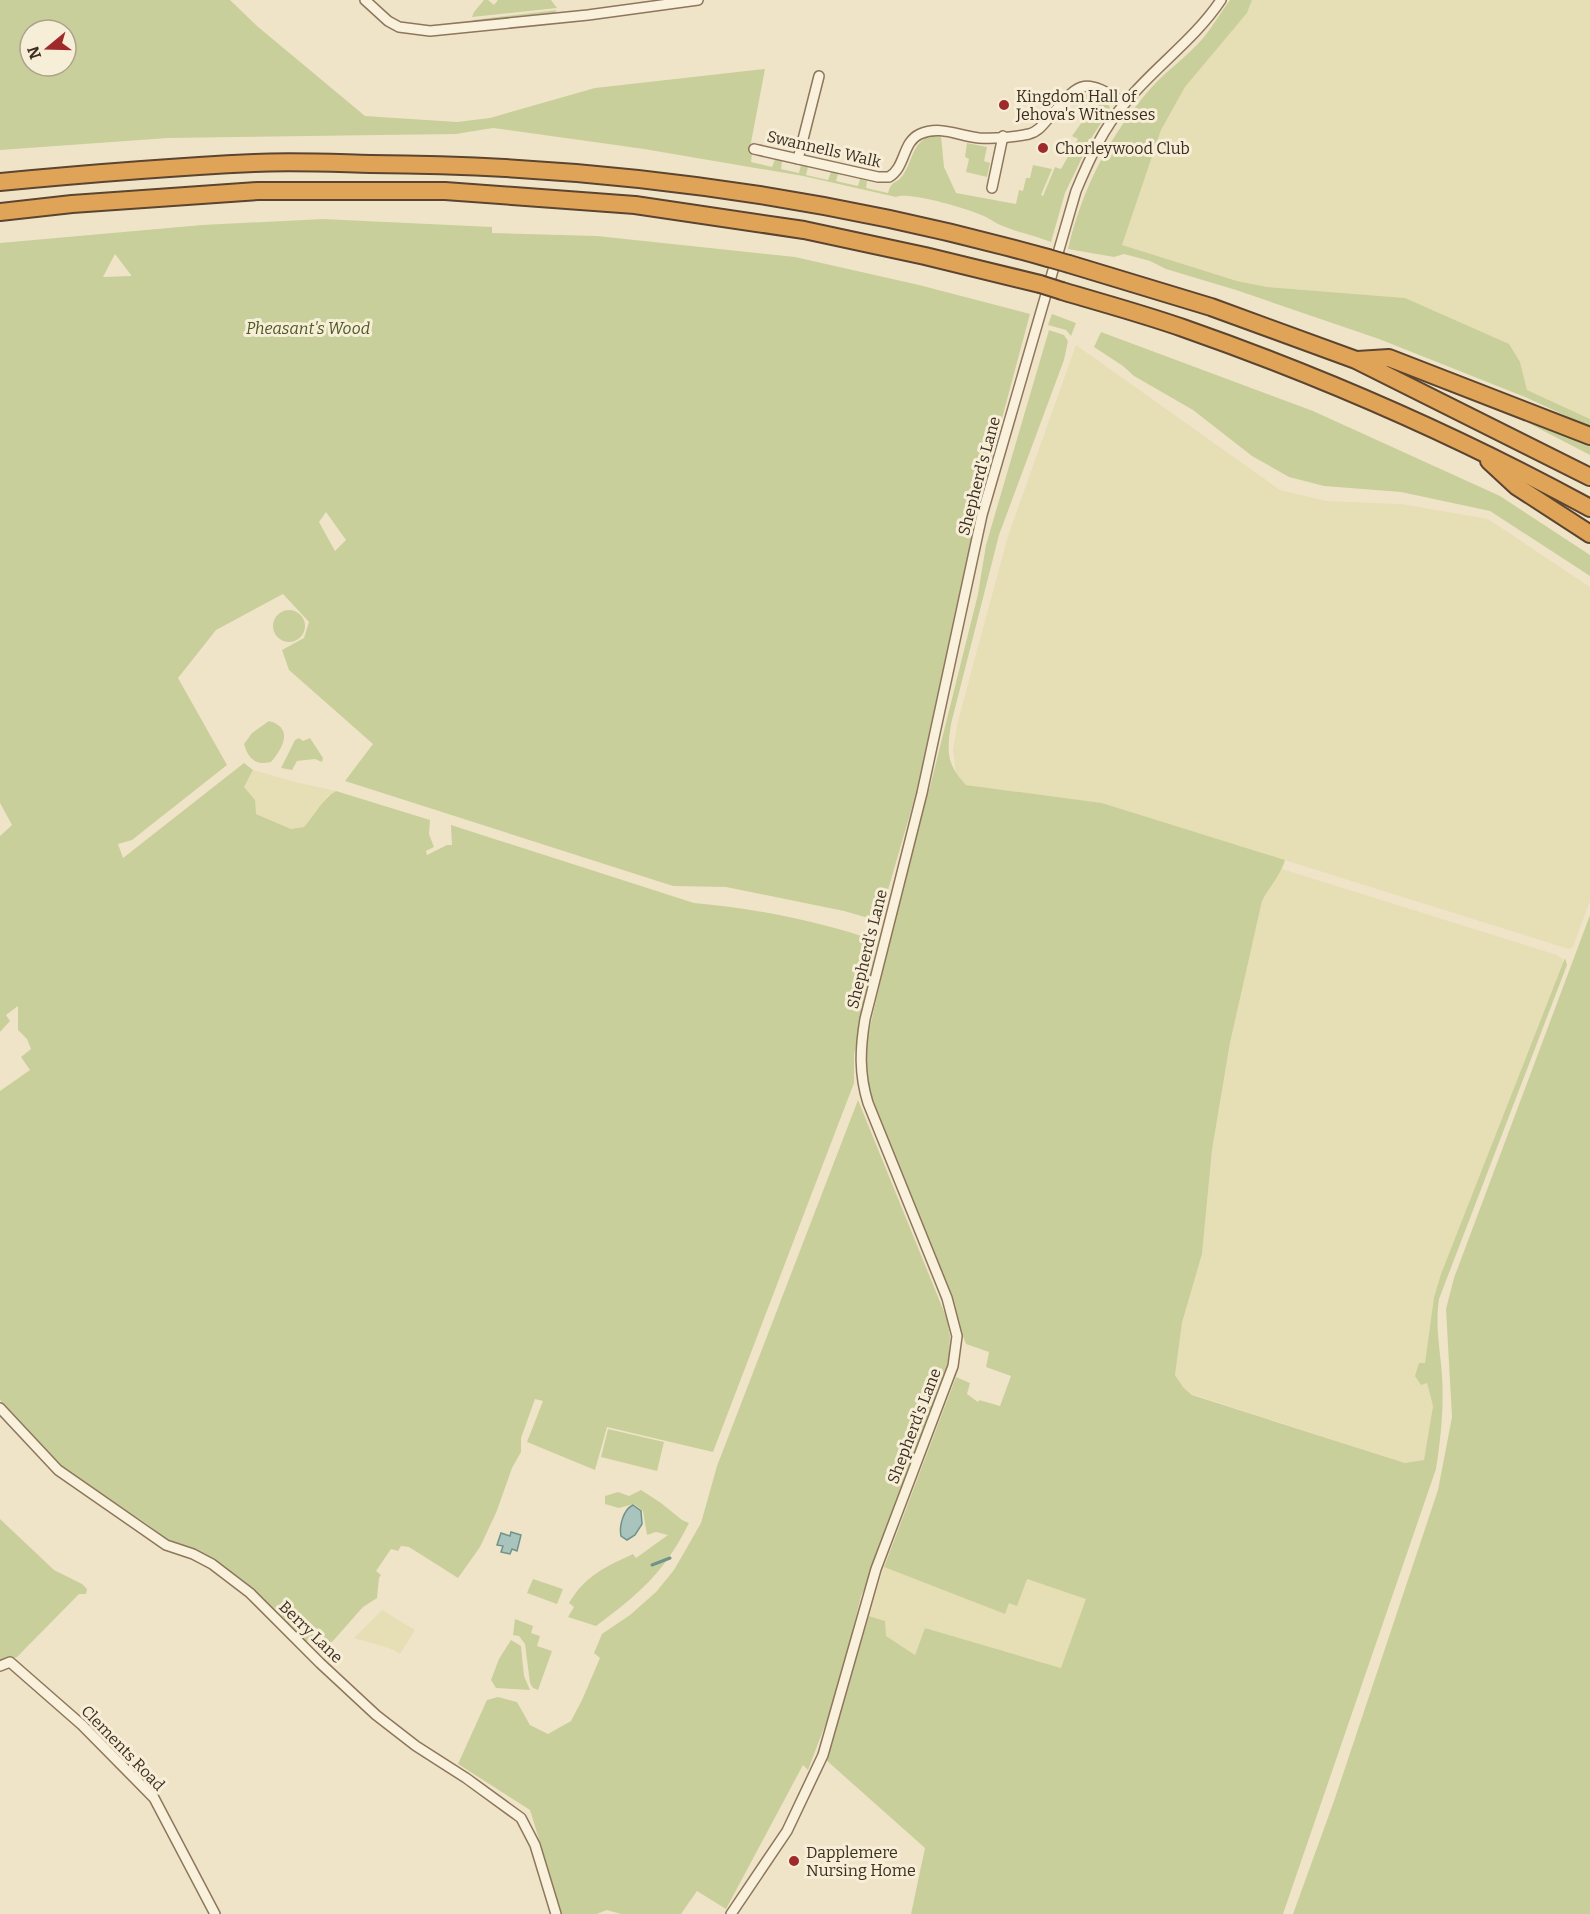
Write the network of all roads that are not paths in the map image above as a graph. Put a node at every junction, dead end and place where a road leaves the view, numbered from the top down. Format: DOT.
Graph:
graph roads {
  1 [pos="365,0"];
  2 [pos="698,0"];
  3 [pos="1221,0"];
  4 [pos="819,76"];
  5 [pos="1125,103"];
  6 [pos="1003,136"];
  7 [pos="754,148"];
  8 [pos="798,159"];
  9 [pos="0,182"];
  10 [pos="992,188"];
  11 [pos="0,212"];
  12 [pos="1356,360"];
  13 [pos="1590,436"];
  14 [pos="1480,452"];
  15 [pos="1590,477"];
  16 [pos="1590,508"];
  17 [pos="1590,534"];
  18 [pos="0,1408"];
  19 [pos="0,1666"];
  20 [pos="215,1914"];
  21 [pos="556,1914"];
  22 [pos="731,1914"];
  1 -- 2 [label="street"];
  3 -- 5 [label="street, Shepherd's Lane"];
  4 -- 8 [label="street"];
  5 -- 6 [label="street, Swannells Walk"];
  5 -- 22 [label="street, Shepherd's Lane"];
  6 -- 8 [label="street, Swannells Walk"];
  6 -- 10 [label="street"];
  7 -- 8 [label="street, Swannells Walk"];
  9 -- 12 [label="highway, bridge"];
  11 -- 14 [label="highway, bridge"];
  12 -- 13 [label="highway"];
  12 -- 15 [label="highway"];
  14 -- 16 [label="highway"];
  14 -- 17 [label="highway"];
  18 -- 21 [label="street, Berry Lane"];
  19 -- 20 [label="street, Clements Road"];
}
